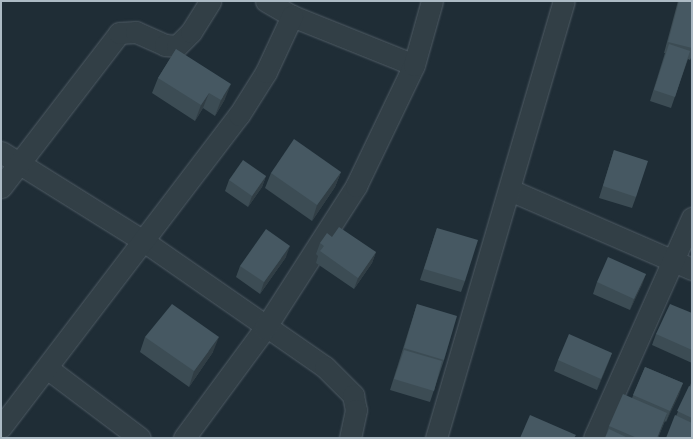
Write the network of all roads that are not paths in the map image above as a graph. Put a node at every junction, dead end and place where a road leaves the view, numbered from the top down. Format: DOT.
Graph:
graph roads {
  1 [pos="210,1"];
  2 [pos="266,1"];
  3 [pos="432,1"];
  4 [pos="564,1"];
  5 [pos="292,16"];
  6 [pos="414,65"];
  7 [pos="10,158"];
  8 [pos="1,188"];
  9 [pos="510,190"];
  10 [pos="692,218"];
  11 [pos="145,242"];
  12 [pos="682,265"];
  13 [pos="265,328"];
  14 [pos="47,368"];
  15 [pos="1,427"];
  16 [pos="140,438"];
  17 [pos="184,438"];
  18 [pos="350,438"];
  19 [pos="436,438"];
  20 [pos="594,438"];
  1 -- 7 [label="street"];
  2 -- 5 [label="street"];
  3 -- 6 [label="street"];
  4 -- 9 [label="street"];
  5 -- 6 [label="street"];
  5 -- 11 [label="street"];
  6 -- 13 [label="street"];
  7 -- 8 [label="street"];
  7 -- 11 [label="street"];
  9 -- 12 [label="street"];
  9 -- 19 [label="street"];
  10 -- 12 [label="street"];
  11 -- 13 [label="street"];
  11 -- 14 [label="street"];
  12 -- 20 [label="street"];
  13 -- 17 [label="street"];
  13 -- 18 [label="street"];
  14 -- 15 [label="street"];
  14 -- 16 [label="street"];
}
